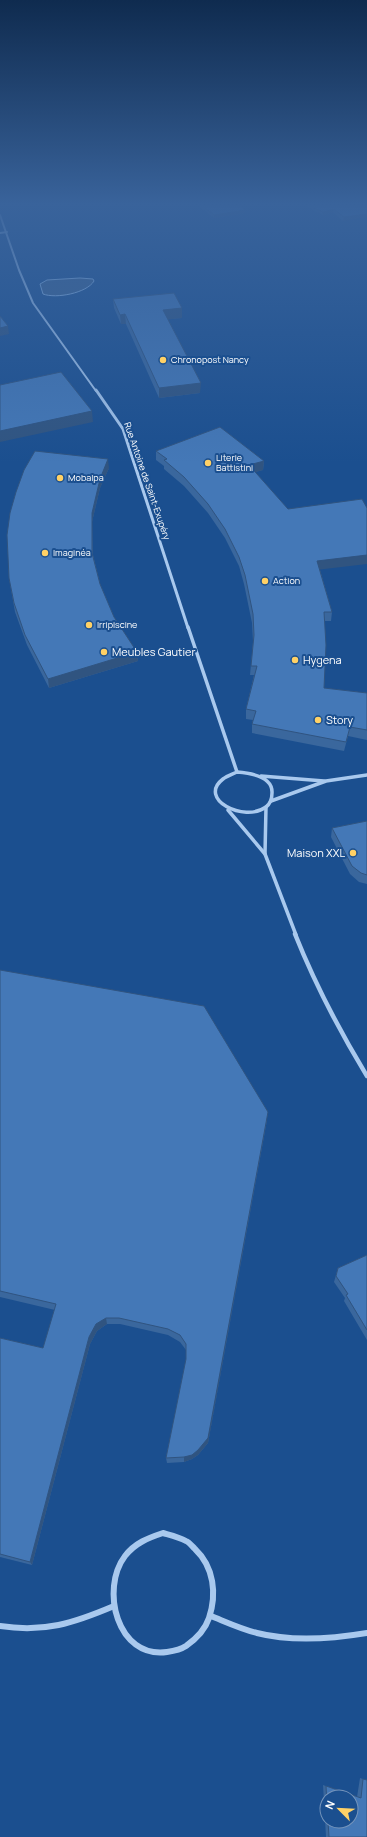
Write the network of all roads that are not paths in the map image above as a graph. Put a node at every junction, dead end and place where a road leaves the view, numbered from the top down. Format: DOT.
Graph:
graph roads {
  1 [pos="29,292"];
  2 [pos="237,772"];
  3 [pos="367,775"];
  4 [pos="260,776"];
  5 [pos="326,781"];
  6 [pos="271,801"];
  7 [pos="266,807"];
  8 [pos="228,810"];
  9 [pos="265,854"];
  10 [pos="367,1076"];
  11 [pos="114,1606"];
  12 [pos="211,1616"];
  13 [pos="0,1626"];
  14 [pos="367,1633"];
  1 -- 2 [label="street, Rue Antoine de Saint-Exupéry"];
  2 -- 4 [label="street"];
  2 -- 8 [label="street"];
  3 -- 5 [label="street"];
  4 -- 5 [label="street"];
  4 -- 6 [label="street"];
  5 -- 6 [label="street"];
  6 -- 7 [label="street"];
  7 -- 8 [label="street"];
  7 -- 9 [label="street"];
  8 -- 9 [label="street"];
  9 -- 10 [label="street"];
  11 -- 12 [label="street"];
  11 -- 12 [label="street"];
  11 -- 13 [label="street"];
  12 -- 14 [label="street"];
}
